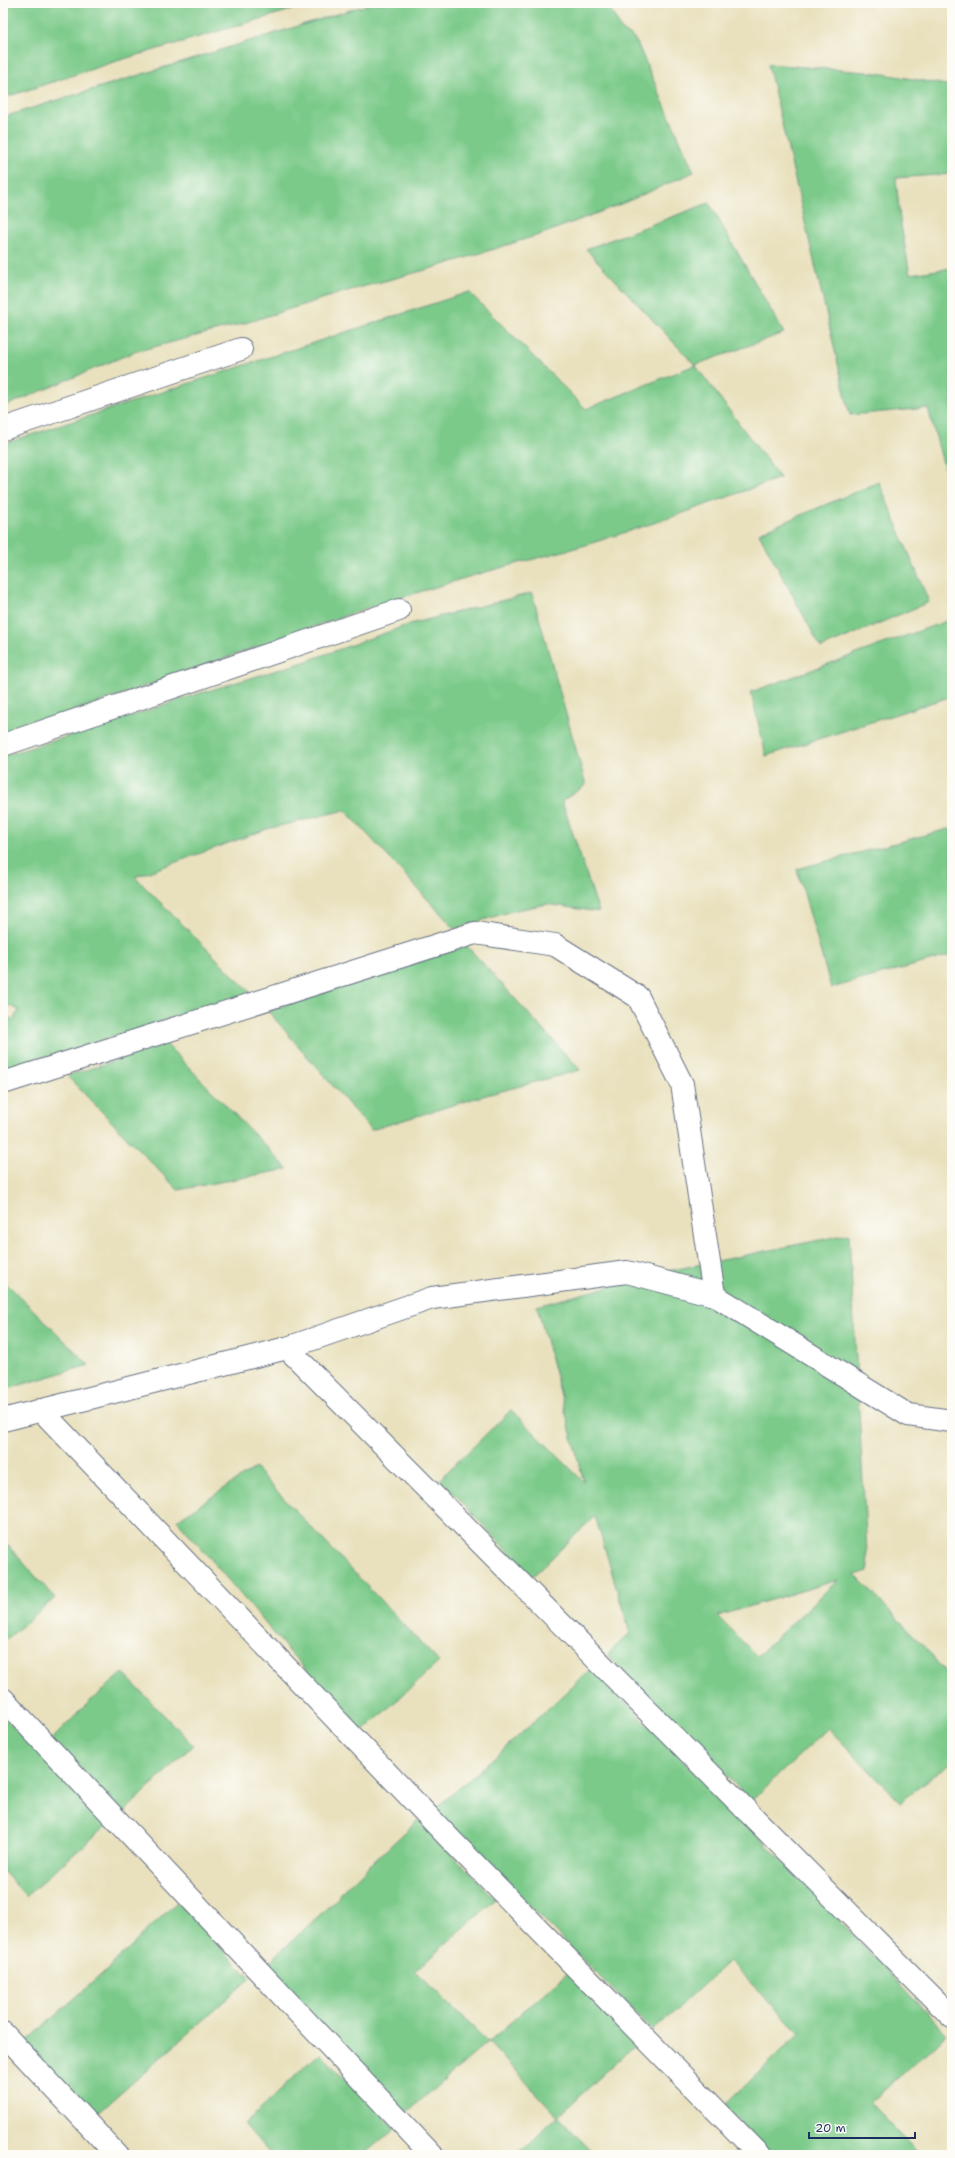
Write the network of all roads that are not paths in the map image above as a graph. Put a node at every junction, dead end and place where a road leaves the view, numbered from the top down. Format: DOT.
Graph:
graph roads {
  1 [pos="240,349"];
  2 [pos="3,429"];
  3 [pos="399,610"];
  4 [pos="3,745"];
  5 [pos="3,1083"];
  6 [pos="714,1296"];
  7 [pos="287,1348"];
  8 [pos="41,1410"];
  9 [pos="3,1420"];
  10 [pos="952,1421"];
  11 [pos="3,1700"];
  12 [pos="952,2017"];
  13 [pos="3,2033"];
  14 [pos="117,2155"];
  15 [pos="432,2155"];
  16 [pos="760,2155"];
  1 -- 2 [label="street"];
  3 -- 4 [label="street"];
  5 -- 6 [label="street"];
  6 -- 7 [label="street"];
  6 -- 10 [label="street"];
  7 -- 8 [label="street"];
  7 -- 12 [label="street"];
  8 -- 9 [label="street"];
  8 -- 16 [label="street"];
  11 -- 15 [label="street"];
  13 -- 14 [label="street"];
}
